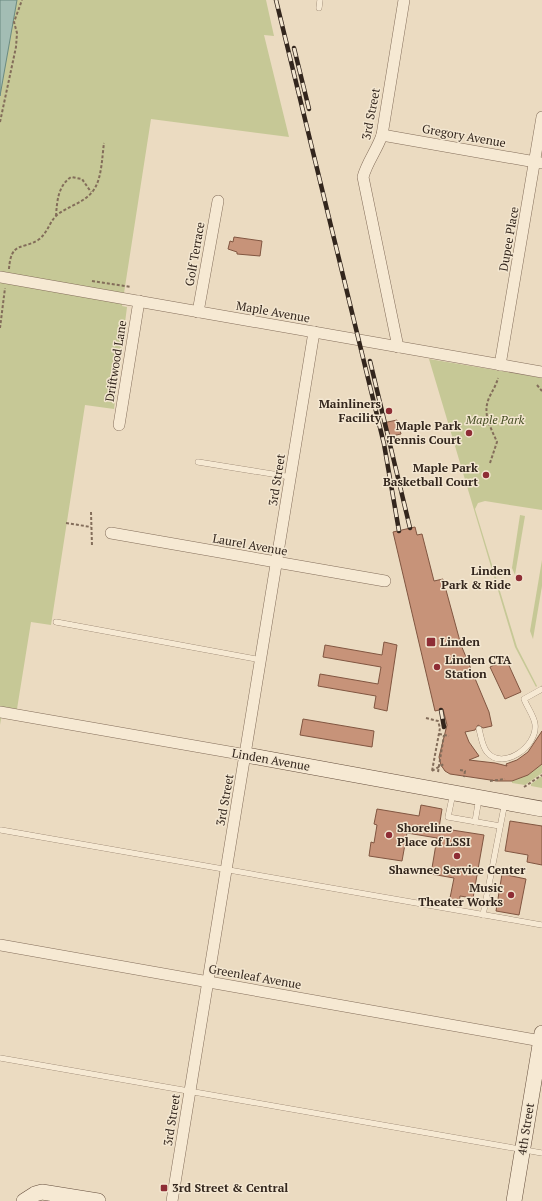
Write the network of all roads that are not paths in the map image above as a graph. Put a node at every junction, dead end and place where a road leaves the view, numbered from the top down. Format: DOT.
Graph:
graph roads {
  1 [pos="320,0"];
  2 [pos="404,0"];
  3 [pos="319,8"];
  4 [pos="542,117"];
  5 [pos="382,135"];
  6 [pos="538,162"];
  7 [pos="218,201"];
  8 [pos="5,279"];
  9 [pos="139,301"];
  10 [pos="198,312"];
  11 [pos="314,332"];
  12 [pos="398,347"];
  13 [pos="500,365"];
  14 [pos="542,372"];
  15 [pos="119,425"];
  16 [pos="198,462"];
  17 [pos="291,477"];
  18 [pos="111,533"];
  19 [pos="277,563"];
  20 [pos="385,580"];
  21 [pos="56,622"];
  22 [pos="261,660"];
  23 [pos="542,688"];
  24 [pos="0,712"];
  25 [pos="479,729"];
  26 [pos="246,755"];
  27 [pos="453,792"];
  28 [pos="479,797"];
  29 [pos="505,802"];
  30 [pos="542,808"];
  31 [pos="475,822"];
  32 [pos="500,826"];
  33 [pos="1,830"];
  34 [pos="226,870"];
  35 [pos="483,915"];
  36 [pos="542,925"];
  37 [pos="0,945"];
  38 [pos="208,982"];
  39 [pos="542,1038"];
  40 [pos="0,1058"];
  41 [pos="190,1091"];
  42 [pos="523,1149"];
  43 [pos="542,1153"];
  44 [pos="24,1201"];
  45 [pos="98,1201"];
  46 [pos="172,1201"];
  47 [pos="514,1201"];
  1 -- 3 [label="lane"];
  2 -- 5 [label="street, 3rd Street"];
  4 -- 6 [label="street, Dupee Place"];
  5 -- 6 [label="street, Gregory Avenue"];
  5 -- 12 [label="street, 3rd Street"];
  6 -- 13 [label="street, Dupee Place"];
  7 -- 10 [label="street, Golf Terrace"];
  8 -- 9 [label="street, Maple Avenue"];
  9 -- 10 [label="street, Maple Avenue"];
  9 -- 15 [label="street, Driftwood Lane"];
  10 -- 11 [label="street, Maple Avenue"];
  11 -- 12 [label="street, Maple Avenue"];
  11 -- 17 [label="street, 3rd Street"];
  12 -- 13 [label="street, Maple Avenue"];
  13 -- 14 [label="street, Maple Avenue"];
  16 -- 17 [label="lane"];
  17 -- 19 [label="street, 3rd Street"];
  18 -- 19 [label="street, Laurel Avenue"];
  19 -- 20 [label="street, Laurel Avenue"];
  19 -- 22 [label="street, 3rd Street"];
  21 -- 22 [label="lane"];
  22 -- 26 [label="street, 3rd Street"];
  23 -- 25 [label="lane"];
  24 -- 26 [label="street, Linden Avenue"];
  26 -- 27 [label="street, Linden Avenue"];
  26 -- 34 [label="street, 3rd Street"];
  27 -- 28 [label="street, Linden Avenue"];
  27 -- 31 [label="lane"];
  28 -- 29 [label="street, Linden Avenue"];
  28 -- 31 [label="lane"];
  29 -- 30 [label="street, Linden Avenue"];
  29 -- 32 [label="lane"];
  31 -- 32 [label="lane"];
  32 -- 35 [label="lane"];
  33 -- 34 [label="lane"];
  34 -- 35 [label="lane"];
  34 -- 38 [label="street, 3rd Street"];
  35 -- 36 [label="lane"];
  37 -- 38 [label="street, Greenleaf Avenue"];
  38 -- 39 [label="street, Greenleaf Avenue"];
  38 -- 41 [label="street, 3rd Street"];
  39 -- 42 [label="street, 4th Street"];
  40 -- 41 [label="lane"];
  41 -- 42 [label="lane"];
  41 -- 46 [label="street, 3rd Street"];
  42 -- 43 [label="lane"];
  42 -- 47 [label="street, 4th Street"];
  44 -- 45 [label="street"];
}
